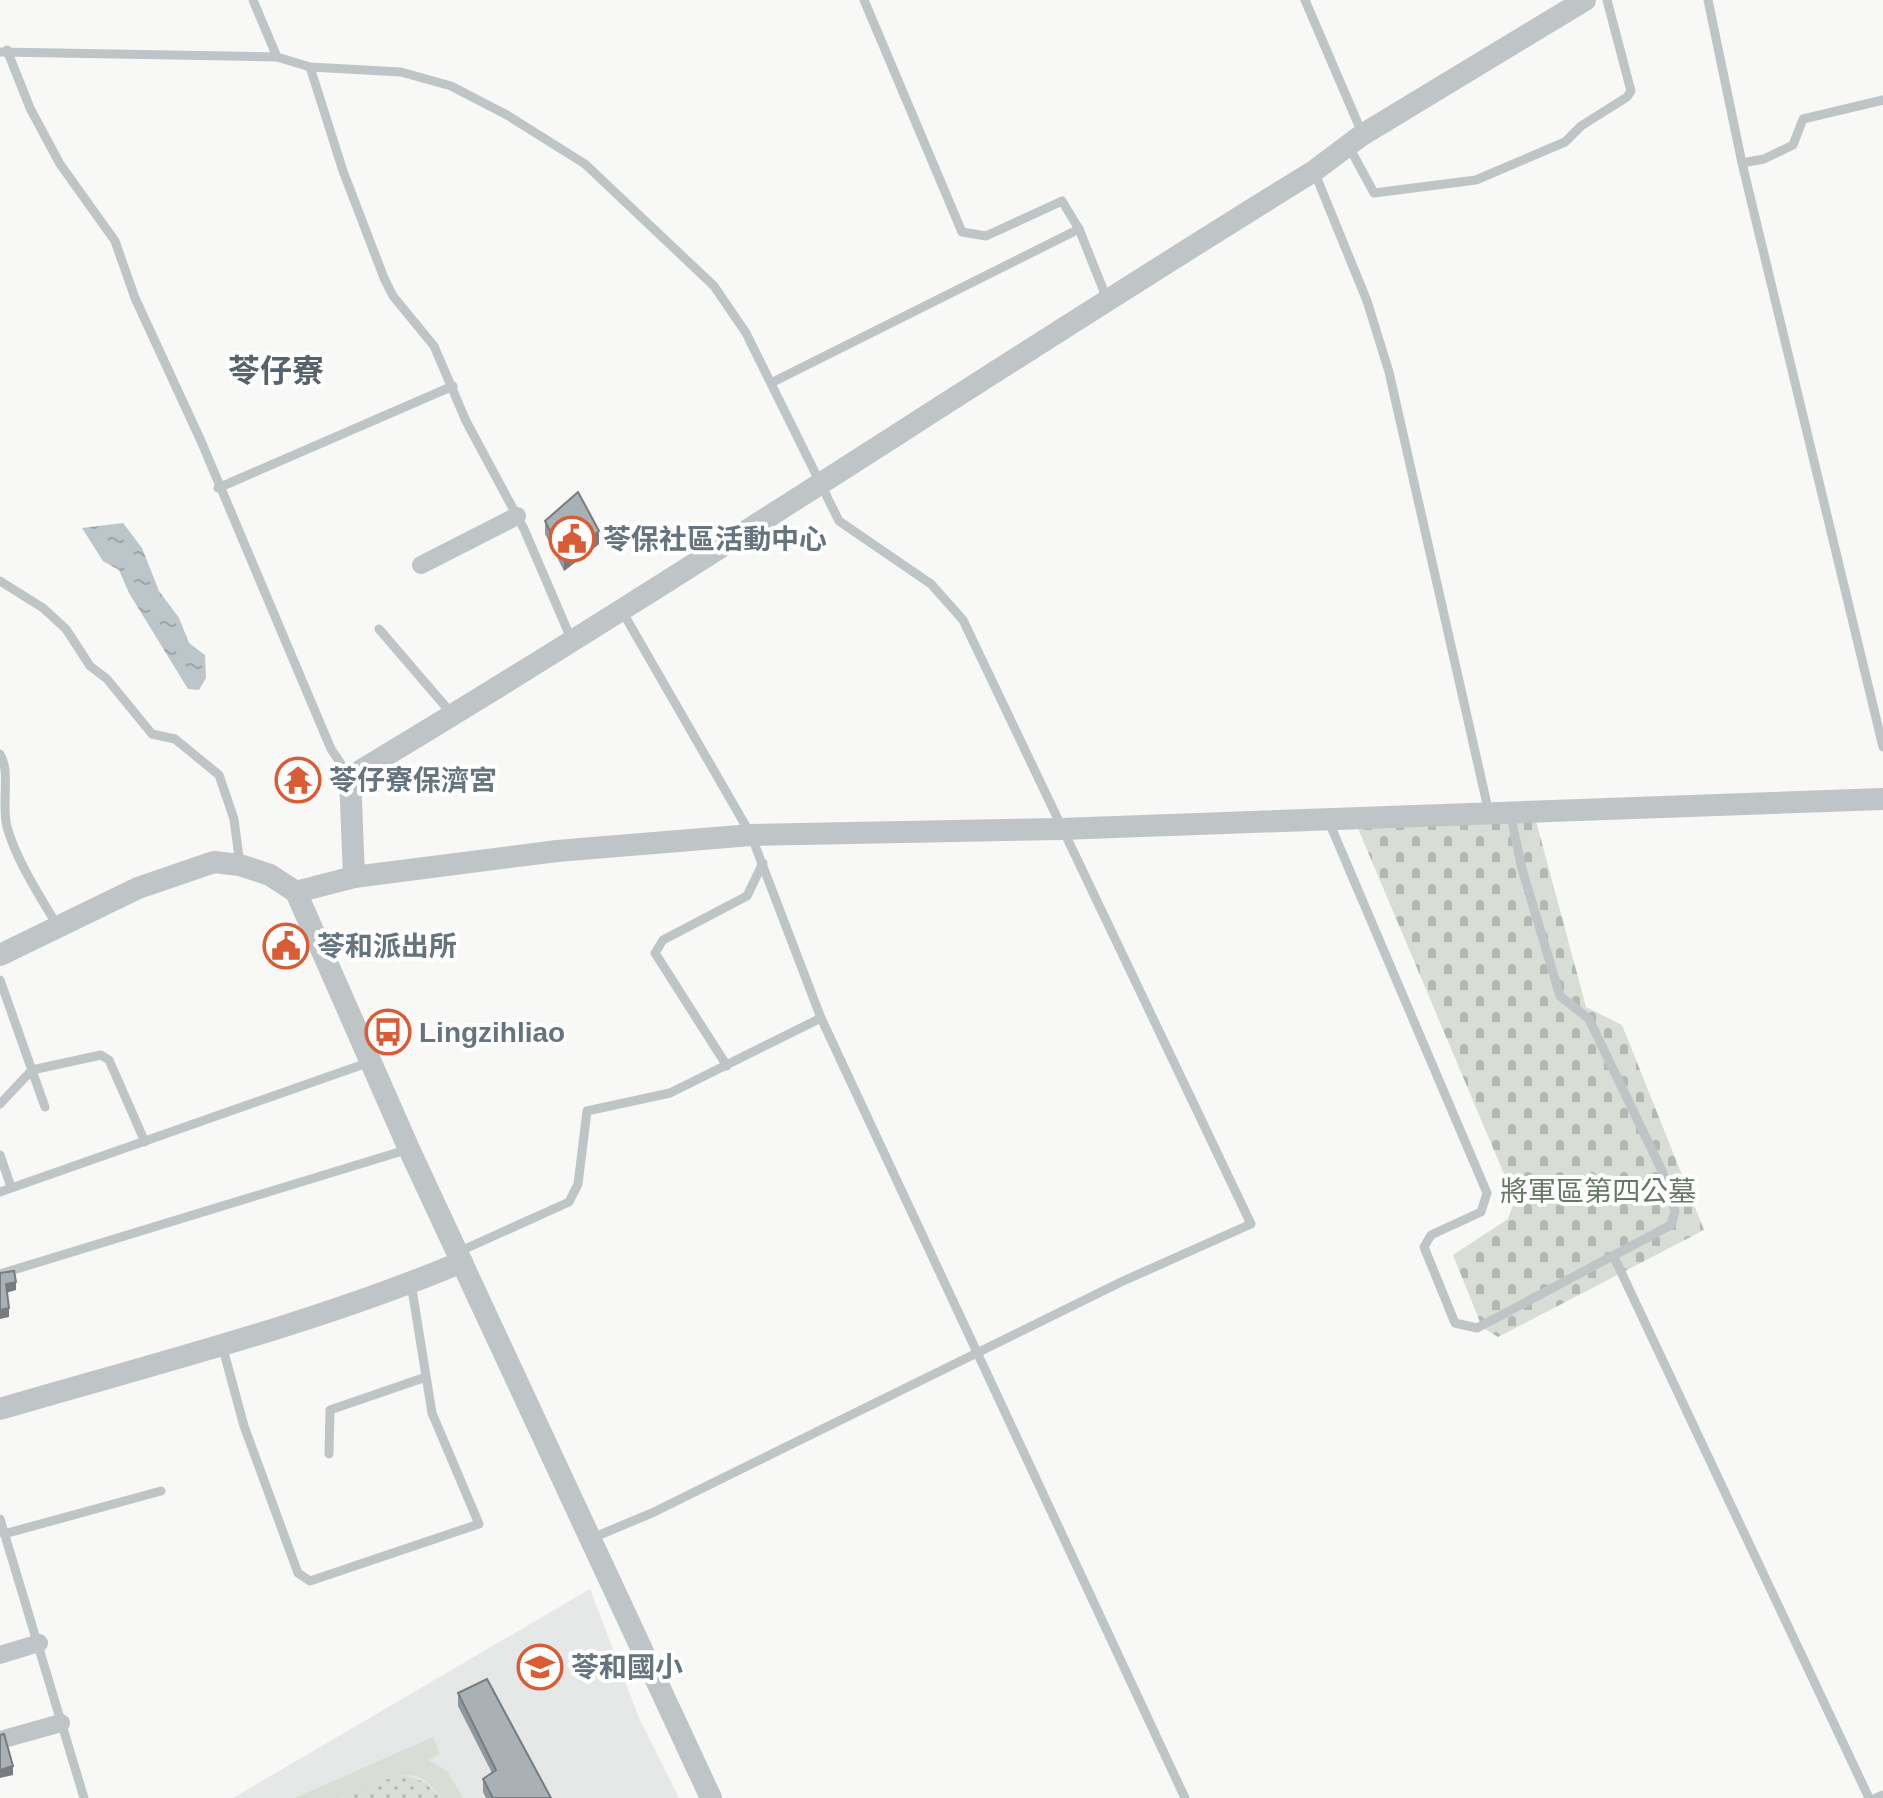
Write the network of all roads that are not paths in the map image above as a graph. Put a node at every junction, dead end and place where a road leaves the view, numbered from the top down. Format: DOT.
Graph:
graph roads {
  1 [pos="253,0"];
  2 [pos="864,0"];
  3 [pos="1305,0"];
  4 [pos="1585,0"];
  5 [pos="1607,0"];
  6 [pos="1708,0"];
  7 [pos="3,51"];
  8 [pos="277,57"];
  9 [pos="310,67"];
  10 [pos="1883,100"];
  11 [pos="1355,140"];
  12 [pos="1742,163"];
  13 [pos="1314,171"];
  14 [pos="1079,229"];
  15 [pos="1107,299"];
  16 [pos="771,383"];
  17 [pos="453,386"];
  18 [pos="820,481"];
  19 [pos="218,488"];
  20 [pos="517,516"];
  21 [pos="421,565"];
  22 [pos="0,581"];
  23 [pos="622,611"];
  24 [pos="379,629"];
  25 [pos="572,641"];
  26 [pos="453,715"];
  27 [pos="1883,747"];
  28 [pos="0,754"];
  29 [pos="350,777"];
  30 [pos="1883,799"];
  31 [pos="1500,813"];
  32 [pos="1327,819"];
  33 [pos="1061,829"];
  34 [pos="751,835"];
  35 [pos="763,863"];
  36 [pos="240,865"];
  37 [pos="354,877"];
  38 [pos="296,892"];
  39 [pos="58,927"];
  40 [pos="0,955"];
  41 [pos="0,980"];
  42 [pos="821,1018"];
  43 [pos="372,1061"];
  44 [pos="727,1066"];
  45 [pos="32,1070"];
  46 [pos="0,1104"];
  47 [pos="45,1107"];
  48 [pos="145,1142"];
  49 [pos="409,1149"];
  50 [pos="0,1155"];
  51 [pos="11,1187"];
  52 [pos="0,1192"];
  53 [pos="459,1257"];
  54 [pos="1614,1257"];
  55 [pos="0,1274"];
  56 [pos="411,1283"];
  57 [pos="221,1344"];
  58 [pos="976,1356"];
  59 [pos="426,1377"];
  60 [pos="0,1409"];
  61 [pos="329,1454"];
  62 [pos="161,1491"];
  63 [pos="0,1519"];
  64 [pos="4,1534"];
  65 [pos="590,1539"];
  66 [pos="39,1643"];
  67 [pos="0,1655"];
  68 [pos="61,1723"];
  69 [pos="0,1740"];
  70 [pos="1883,1795"];
  71 [pos="84,1798"];
  72 [pos="711,1798"];
  73 [pos="1185,1798"];
  74 [pos="1869,1798"];
  75 [pos="1876,1798"];
  1 -- 8 [label="lane"];
  2 -- 14 [label="lane"];
  3 -- 11 [label="lane"];
  4 -- 11 [label="street"];
  5 -- 11 [label="lane"];
  6 -- 12 [label="lane"];
  7 -- 8 [label="lane"];
  7 -- 19 [label="lane"];
  8 -- 9 [label="lane"];
  9 -- 16 [label="lane"];
  9 -- 17 [label="lane"];
  10 -- 12 [label="lane"];
  11 -- 13 [label="street"];
  12 -- 27 [label="lane"];
  13 -- 15 [label="street"];
  13 -- 31 [label="lane"];
  14 -- 15 [label="lane"];
  14 -- 16 [label="lane"];
  15 -- 18 [label="street"];
  16 -- 18 [label="lane"];
  17 -- 19 [label="lane"];
  17 -- 20 [label="lane"];
  18 -- 23 [label="street"];
  18 -- 33 [label="lane"];
  19 -- 29 [label="lane"];
  20 -- 21 [label="street"];
  20 -- 25 [label="lane"];
  22 -- 36 [label="lane"];
  23 -- 25 [label="street"];
  23 -- 34 [label="lane"];
  24 -- 26 [label="lane"];
  25 -- 26 [label="street"];
  26 -- 29 [label="street"];
  28 -- 39 [label="lane"];
  29 -- 37 [label="street"];
  30 -- 31 [label="street"];
  31 -- 32 [label="street"];
  31 -- 54 [label="lane"];
  32 -- 33 [label="street"];
  32 -- 54 [label="lane"];
  33 -- 34 [label="street"];
  33 -- 58 [label="lane"];
  34 -- 35 [label="lane"];
  34 -- 37 [label="street"];
  35 -- 42 [label="lane"];
  35 -- 44 [label="lane"];
  36 -- 38 [label="street"];
  36 -- 39 [label="street"];
  37 -- 38 [label="street"];
  38 -- 43 [label="street"];
  39 -- 40 [label="street"];
  41 -- 45 [label="lane"];
  42 -- 44 [label="lane"];
  42 -- 58 [label="lane"];
  43 -- 48 [label="lane"];
  43 -- 49 [label="street"];
  44 -- 53 [label="lane"];
  45 -- 46 [label="lane"];
  45 -- 47 [label="lane"];
  45 -- 48 [label="lane"];
  48 -- 51 [label="lane"];
  49 -- 53 [label="street"];
  49 -- 55 [label="lane"];
  50 -- 51 [label="lane"];
  51 -- 52 [label="lane"];
  53 -- 56 [label="street"];
  53 -- 65 [label="street"];
  54 -- 74 [label="lane"];
  56 -- 57 [label="street"];
  56 -- 59 [label="lane"];
  57 -- 59 [label="lane"];
  57 -- 60 [label="street"];
  58 -- 65 [label="lane"];
  58 -- 73 [label="lane"];
  59 -- 61 [label="lane"];
  62 -- 64 [label="lane"];
  63 -- 64 [label="lane"];
  64 -- 66 [label="lane"];
  65 -- 72 [label="street"];
  66 -- 67 [label="street"];
  66 -- 68 [label="lane"];
  68 -- 69 [label="street"];
  68 -- 71 [label="lane"];
  70 -- 75 [label="lane"];
}
